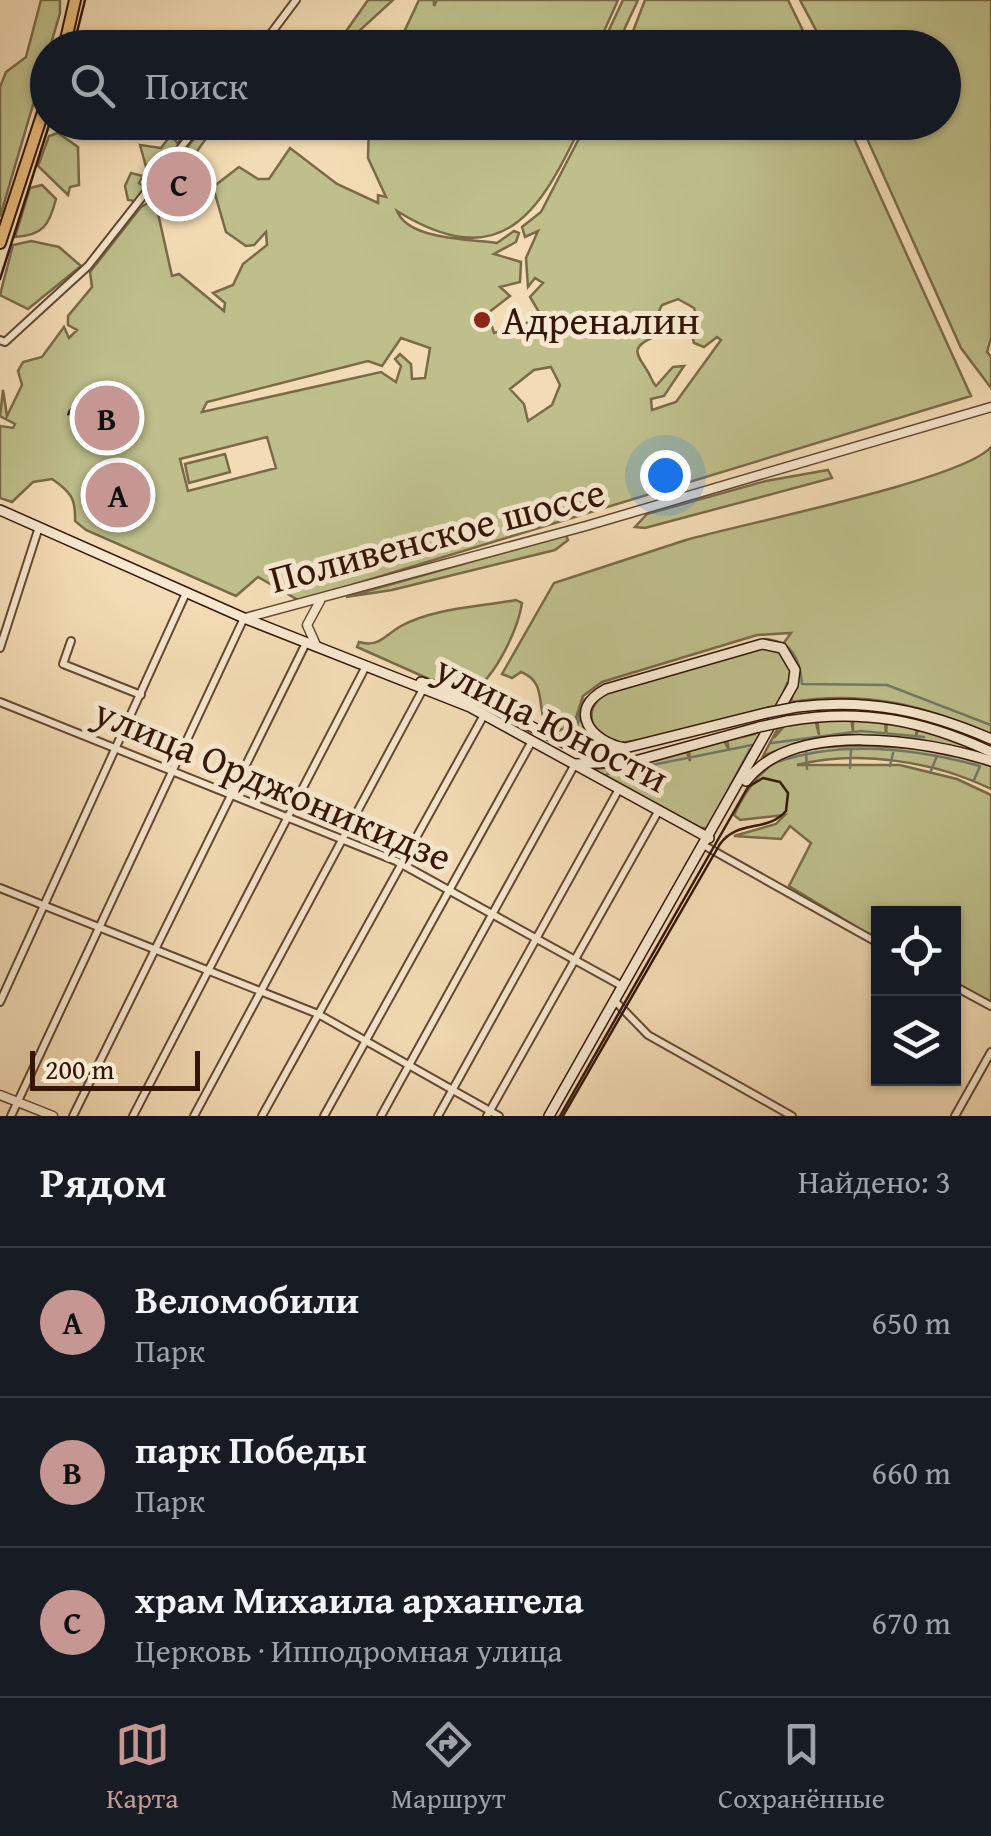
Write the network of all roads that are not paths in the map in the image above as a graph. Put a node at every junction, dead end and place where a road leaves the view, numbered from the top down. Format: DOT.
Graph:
graph roads {
  1 [pos="76,0"];
  2 [pos="296,0"];
  3 [pos="68,30"];
  4 [pos="274,30"];
  5 [pos="34,140"];
  6 [pos="187,140"];
  7 [pos="0,243"];
  8 [pos="0,340"];
  9 [pos="991,407"];
  10 [pos="0,510"];
  11 [pos="38,526"];
  12 [pos="186,594"];
  13 [pos="324,599"];
  14 [pos="244,618"];
  15 [pos="70,642"];
  16 [pos="306,643"];
  17 [pos="318,647"];
  18 [pos="0,648"];
  19 [pos="366,666"];
  20 [pos="423,689"];
  21 [pos="141,694"];
  22 [pos="0,702"];
  23 [pos="485,714"];
  24 [pos="991,739"];
  25 [pos="532,740"];
  26 [pos="116,748"];
  27 [pos="624,748"];
  28 [pos="991,752"];
  29 [pos="991,761"];
  30 [pos="575,764"];
  31 [pos="172,771"];
  32 [pos="620,789"];
  33 [pos="233,795"];
  34 [pos="659,810"];
  35 [pos="288,817"];
  36 [pos="709,838"];
  37 [pos="344,840"];
  38 [pos="401,864"];
  39 [pos="0,888"];
  40 [pos="448,890"];
  41 [pos="42,905"];
  42 [pos="492,914"];
  43 [pos="99,927"];
  44 [pos="536,939"];
  45 [pos="871,939"];
  46 [pos="158,950"];
  47 [pos="576,960"];
  48 [pos="209,970"];
  49 [pos="623,987"];
  50 [pos="961,990"];
  51 [pos="262,991"];
  52 [pos="615,1001"];
  53 [pos="0,1002"];
  54 [pos="991,1006"];
  55 [pos="318,1014"];
  56 [pos="366,1042"];
  57 [pos="991,1052"];
  58 [pos="409,1066"];
  59 [pos="453,1090"];
  60 [pos="0,1095"];
  61 [pos="17,1102"];
  62 [pos="488,1114"];
  63 [pos="11,1116"];
  64 [pos="53,1116"];
  65 [pos="73,1116"];
  66 [pos="134,1116"];
  67 [pos="194,1116"];
  68 [pos="262,1116"];
  69 [pos="324,1116"];
  70 [pos="382,1116"];
  71 [pos="438,1116"];
  72 [pos="499,1116"];
  73 [pos="549,1116"];
  74 [pos="792,1116"];
  75 [pos="955,1116"];
  1 -- 3 [label="main road"];
  2 -- 4 [label="street"];
  5 -- 7 [label="main road"];
  6 -- 8 [label="street"];
  9 -- 13 [label="street, Поливенское шоссе"];
  10 -- 11 [label="main road, улица Юности"];
  11 -- 12 [label="main road, улица Юности"];
  11 -- 18 [label="street"];
  12 -- 14 [label="main road, улица Юности"];
  12 -- 21 [label="street"];
  13 -- 14 [label="street, Поливенское шоссе"];
  13 -- 17 [label="street"];
  14 -- 16 [label="main road, улица Юности"];
  14 -- 31 [label="street"];
  15 -- 21 [label="street"];
  16 -- 17 [label="main road, улица Юности"];
  16 -- 33 [label="street"];
  17 -- 19 [label="main road, улица Юности"];
  19 -- 20 [label="main road, улица Юности"];
  19 -- 27 [label="main road, улица Юности"];
  19 -- 35 [label="street"];
  20 -- 23 [label="main road, улица Юности"];
  20 -- 37 [label="street"];
  21 -- 26 [label="street"];
  22 -- 26 [label="street, улица Орджоникидзе"];
  23 -- 25 [label="main road, улица Юности"];
  23 -- 38 [label="street"];
  24 -- 27 [label="main road, улица Юности, bridge"];
  25 -- 30 [label="main road, улица Юности"];
  25 -- 40 [label="street"];
  26 -- 31 [label="street, улица Орджоникидзе"];
  26 -- 41 [label="street"];
  27 -- 36 [label="main road"];
  28 -- 30 [label="main road, bridge"];
  29 -- 36 [label="main road"];
  30 -- 32 [label="main road, улица Юности"];
  30 -- 42 [label="street"];
  31 -- 33 [label="street, улица Орджоникидзе"];
  31 -- 43 [label="street"];
  32 -- 34 [label="main road, улица Юности"];
  32 -- 44 [label="street"];
  33 -- 35 [label="street, улица Орджоникидзе"];
  33 -- 46 [label="street"];
  34 -- 36 [label="main road, улица Юности"];
  34 -- 47 [label="street"];
  35 -- 37 [label="street, улица Орджоникидзе"];
  35 -- 48 [label="street"];
  36 -- 45 [label="street, улица Юности"];
  36 -- 49 [label="main road"];
  37 -- 38 [label="street, улица Орджоникидзе"];
  37 -- 51 [label="street"];
  38 -- 40 [label="street, улица Орджоникидзе"];
  38 -- 55 [label="street"];
  39 -- 41 [label="street"];
  40 -- 42 [label="street, улица Орджоникидзе"];
  40 -- 56 [label="street"];
  41 -- 43 [label="street"];
  41 -- 53 [label="street"];
  42 -- 44 [label="street, улица Орджоникидзе"];
  42 -- 58 [label="street"];
  43 -- 46 [label="street"];
  43 -- 61 [label="street"];
  44 -- 47 [label="street, улица Орджоникидзе"];
  44 -- 59 [label="street"];
  46 -- 48 [label="street"];
  46 -- 65 [label="street"];
  47 -- 49 [label="street, улица Орджоникидзе"];
  47 -- 62 [label="street"];
  48 -- 51 [label="street"];
  48 -- 66 [label="street"];
  49 -- 52 [label="main road"];
  50 -- 54 [label="street"];
  51 -- 55 [label="street"];
  51 -- 67 [label="street"];
  52 -- 73 [label="main road"];
  52 -- 74 [label="street"];
  55 -- 56 [label="street"];
  55 -- 68 [label="street"];
  56 -- 58 [label="street"];
  56 -- 69 [label="street"];
  57 -- 75 [label="street"];
  58 -- 59 [label="street"];
  58 -- 70 [label="street"];
  59 -- 62 [label="street"];
  59 -- 71 [label="street"];
  60 -- 61 [label="street"];
  61 -- 63 [label="street"];
  61 -- 64 [label="street"];
  62 -- 72 [label="street"];
}
